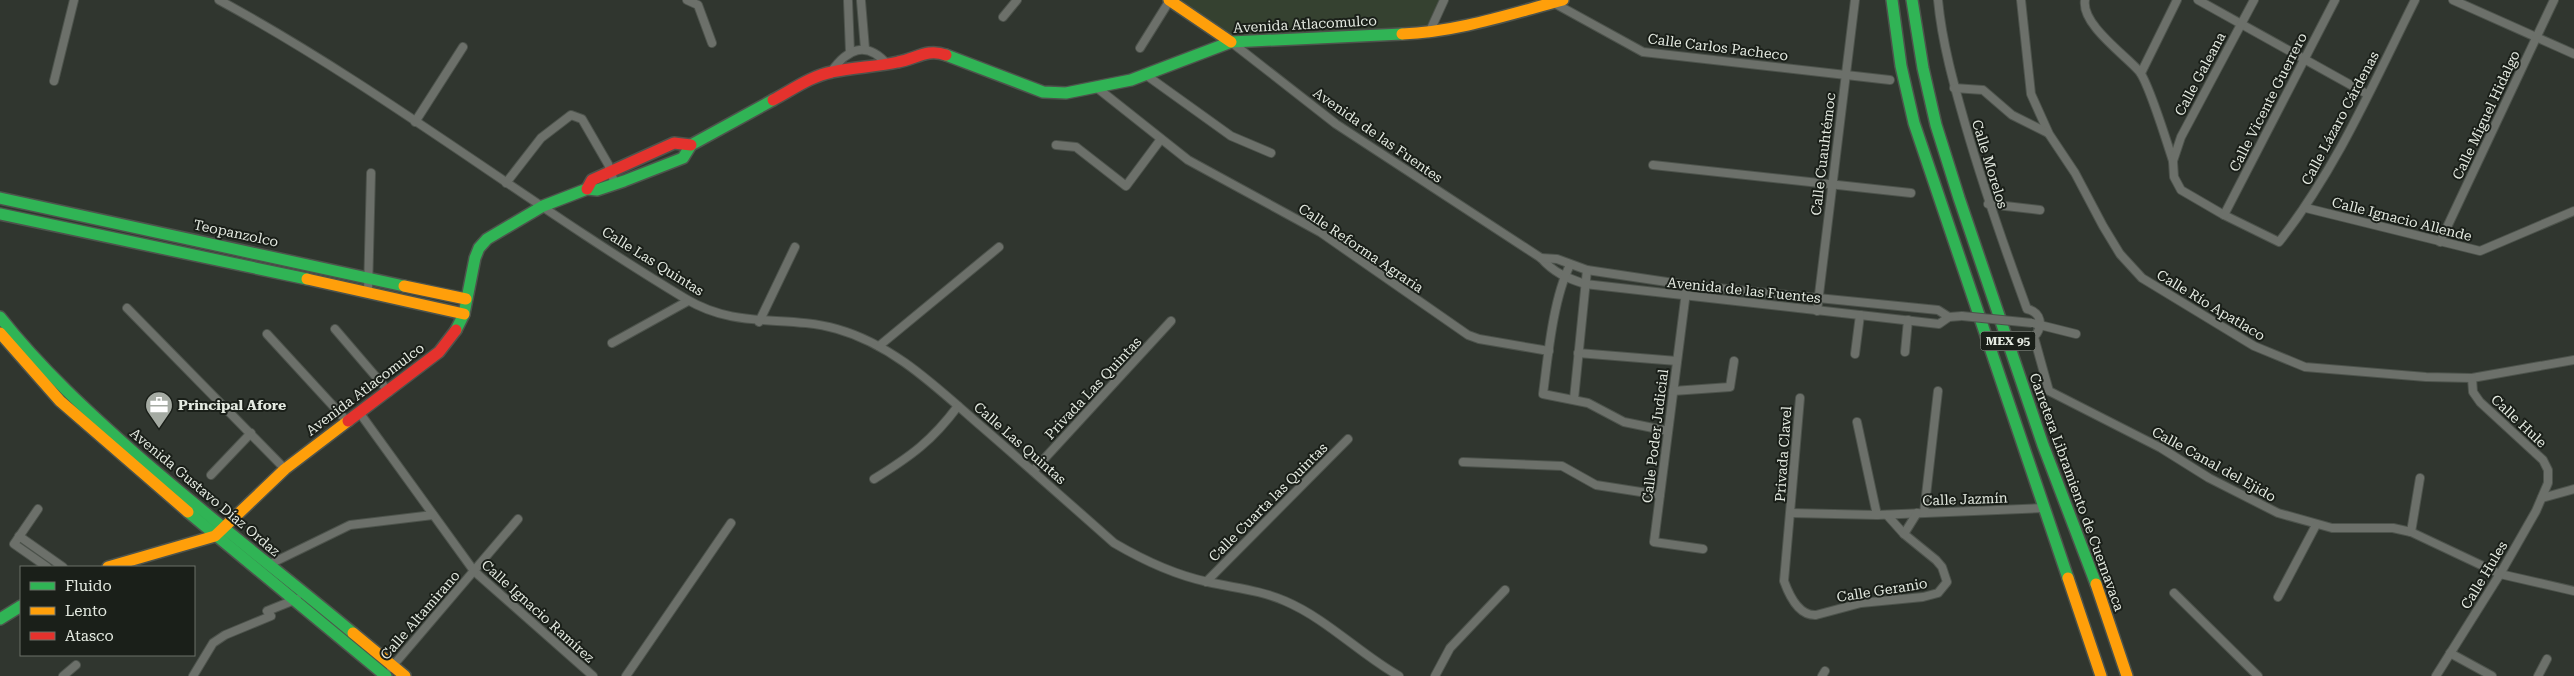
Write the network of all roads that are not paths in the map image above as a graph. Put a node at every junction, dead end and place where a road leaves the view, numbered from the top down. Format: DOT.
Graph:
graph roads {
  1 [pos="74,0"];
  2 [pos="218,0"];
  3 [pos="687,0"];
  4 [pos="1017,0"];
  5 [pos="1170,0"];
  6 [pos="1444,0"];
  7 [pos="1855,0"];
  8 [pos="1892,0"];
  9 [pos="1912,0"];
  10 [pos="1938,0"];
  11 [pos="2021,0"];
  12 [pos="2085,0"];
  13 [pos="2177,0"];
  14 [pos="2198,0"];
  15 [pos="2254,0"];
  16 [pos="2335,0"];
  17 [pos="2415,0"];
  18 [pos="2453,0"];
  19 [pos="2554,0"];
  20 [pos="847,1"];
  21 [pos="862,1"];
  22 [pos="1558,1"];
  23 [pos="701,2"];
  24 [pos="1003,17"];
  25 [pos="2241,24"];
  26 [pos="1429,33"];
  27 [pos="2537,37"];
  28 [pos="1231,42"];
  29 [pos="712,43"];
  30 [pos="463,47"];
  31 [pos="1140,48"];
  32 [pos="865,50"];
  33 [pos="850,52"];
  34 [pos="2574,54"];
  35 [pos="2304,59"];
  36 [pos="887,64"];
  37 [pos="831,72"];
  38 [pos="2141,73"];
  39 [pos="1846,74"];
  40 [pos="1146,75"];
  41 [pos="1890,80"];
  42 [pos="54,81"];
  43 [pos="1096,87"];
  44 [pos="1954,88"];
  45 [pos="2368,94"];
  46 [pos="415,122"];
  47 [pos="2049,134"];
  48 [pos="1161,139"];
  49 [pos="691,145"];
  50 [pos="1056,145"];
  51 [pos="1270,152"];
  52 [pos="2173,161"];
  53 [pos="1653,165"];
  54 [pos="611,171"];
  55 [pos="372,173"];
  56 [pos="506,183"];
  57 [pos="1832,183"];
  58 [pos="615,184"];
  59 [pos="588,189"];
  60 [pos="1911,193"];
  61 [pos="3,198"];
  62 [pos="1988,204"];
  63 [pos="544,206"];
  64 [pos="2306,208"];
  65 [pos="2040,210"];
  66 [pos="2574,210"];
  67 [pos="1,214"];
  68 [pos="2224,215"];
  69 [pos="179,236"];
  70 [pos="2440,242"];
  71 [pos="795,247"];
  72 [pos="999,247"];
  73 [pos="176,251"];
  74 [pos="1541,258"];
  75 [pos="1570,265"];
  76 [pos="1587,270"];
  77 [pos="368,276"];
  78 [pos="1564,277"];
  79 [pos="1585,284"];
  80 [pos="1687,285"];
  81 [pos="368,292"];
  82 [pos="1685,296"];
  83 [pos="1818,299"];
  84 [pos="466,300"];
  85 [pos="688,301"];
  86 [pos="127,308"];
  87 [pos="1816,311"];
  88 [pos="464,314"];
  89 [pos="1860,316"];
  90 [pos="0,317"];
  91 [pos="1950,317"];
  92 [pos="1908,320"];
  93 [pos="1172,321"];
  94 [pos="759,322"];
  95 [pos="2041,325"];
  96 [pos="335,329"];
  97 [pos="0,333"];
  98 [pos="267,334"];
  99 [pos="2076,334"];
  100 [pos="612,343"];
  101 [pos="879,346"];
  102 [pos="1549,351"];
  103 [pos="1905,352"];
  104 [pos="1578,353"];
  105 [pos="1856,354"];
  106 [pos="2574,360"];
  107 [pos="1677,361"];
  108 [pos="1734,361"];
  109 [pos="2472,378"];
  110 [pos="1673,391"];
  111 [pos="1938,391"];
  112 [pos="389,392"];
  113 [pos="63,397"];
  114 [pos="1800,398"];
  115 [pos="1574,400"];
  116 [pos="958,406"];
  117 [pos="359,412"];
  118 [pos="346,420"];
  119 [pos="1857,422"];
  120 [pos="1668,431"];
  121 [pos="251,433"];
  122 [pos="1348,439"];
  123 [pos="1463,462"];
  124 [pos="285,469"];
  125 [pos="1033,471"];
  126 [pos="211,475"];
  127 [pos="2420,478"];
  128 [pos="874,479"];
  129 [pos="2548,483"];
  130 [pos="2574,489"];
  131 [pos="1660,495"];
  132 [pos="2542,498"];
  133 [pos="2044,508"];
  134 [pos="38,510"];
  135 [pos="1791,513"];
  136 [pos="1920,513"];
  137 [pos="1887,514"];
  138 [pos="433,515"];
  139 [pos="1878,515"];
  140 [pos="518,519"];
  141 [pos="731,523"];
  142 [pos="2316,525"];
  143 [pos="219,532"];
  144 [pos="2411,532"];
  145 [pos="1904,534"];
  146 [pos="19,536"];
  147 [pos="1703,549"];
  148 [pos="268,565"];
  149 [pos="46,566"];
  150 [pos="62,566"];
  151 [pos="111,566"];
  152 [pos="474,571"];
  153 [pos="2500,574"];
  154 [pos="1206,582"];
  155 [pos="1505,590"];
  156 [pos="2574,591"];
  157 [pos="304,592"];
  158 [pos="2174,593"];
  159 [pos="2278,597"];
  160 [pos="295,601"];
  161 [pos="20,607"];
  162 [pos="1809,615"];
  163 [pos="0,619"];
  164 [pos="2450,653"];
  165 [pos="2547,659"];
  166 [pos="76,665"];
  167 [pos="393,666"];
  168 [pos="385,675"];
  169 [pos="63,676"];
  170 [pos="192,676"];
  171 [pos="405,676"];
  172 [pos="593,676"];
  173 [pos="626,676"];
  174 [pos="1399,676"];
  175 [pos="1435,676"];
  176 [pos="2101,676"];
  177 [pos="2127,676"];
  178 [pos="2258,676"];
  179 [pos="2436,676"];
  180 [pos="2492,676"];
  181 [pos="2538,676"];
  1 -- 42 [label="street"];
  2 -- 46 [label="street, Calle Las Quintas"];
  3 -- 23 [label="street"];
  4 -- 24 [label="street"];
  5 -- 28 [label="main road"];
  5 -- 31 [label="street"];
  6 -- 26 [label="street"];
  7 -- 39 [label="street, Calle Cuauhtémoc"];
  8 -- 133 [label="main road, MEX 95"];
  9 -- 177 [label="main road, Carretera Libramiento de Cuernavaca / MEX 95"];
  10 -- 44 [label="street, Calle Morelos"];
  11 -- 47 [label="street, Calle Río Apatlaco"];
  12 -- 38 [label="street"];
  13 -- 38 [label="street"];
  14 -- 25 [label="street"];
  15 -- 25 [label="street, Calle Galeana"];
  16 -- 35 [label="street, Calle Vicente Guerrero"];
  17 -- 45 [label="street, Calle Lázaro Cárdenas"];
  18 -- 27 [label="street"];
  19 -- 27 [label="street, Calle Miguel Hidalgo"];
  20 -- 21 [label="street"];
  20 -- 33 [label="street"];
  21 -- 32 [label="street"];
  22 -- 26 [label="main road, Avenida Atlacomulco"];
  22 -- 39 [label="street, Calle Carlos Pacheco"];
  23 -- 29 [label="street"];
  25 -- 35 [label="street"];
  25 -- 52 [label="street, Calle Galeana"];
  26 -- 28 [label="main road, Avenida Atlacomulco"];
  27 -- 34 [label="street"];
  27 -- 70 [label="street, Calle Miguel Hidalgo"];
  28 -- 40 [label="main road, Avenida Atlacomulco"];
  28 -- 74 [label="street, Avenida de las Fuentes"];
  30 -- 46 [label="street"];
  32 -- 33 [label="street"];
  32 -- 36 [label="street"];
  33 -- 37 [label="street"];
  35 -- 45 [label="street"];
  35 -- 68 [label="street, Calle Vicente Guerrero"];
  36 -- 37 [label="main road, Avenida Atlacomulco"];
  36 -- 43 [label="main road, Avenida Atlacomulco"];
  37 -- 49 [label="main road, Avenida Atlacomulco"];
  38 -- 52 [label="street"];
  39 -- 41 [label="street, Calle Carlos Pacheco"];
  39 -- 57 [label="street, Calle Cuauhtémoc"];
  40 -- 43 [label="main road, Avenida Atlacomulco"];
  40 -- 51 [label="street"];
  43 -- 48 [label="street, Calle Reforma Agraria"];
  44 -- 47 [label="street"];
  44 -- 62 [label="street, Calle Morelos"];
  45 -- 64 [label="street, Calle Lázaro Cárdenas"];
  46 -- 56 [label="street, Calle Las Quintas"];
  47 -- 109 [label="street, Calle Río Apatlaco"];
  48 -- 50 [label="street"];
  48 -- 102 [label="street, Calle Reforma Agraria"];
  49 -- 54 [label="main road, Avenida Atlacomulco"];
  49 -- 58 [label="main road, Avenida Atlacomulco"];
  52 -- 68 [label="street"];
  53 -- 57 [label="street"];
  54 -- 56 [label="street"];
  54 -- 58 [label="street"];
  54 -- 59 [label="main road, Avenida Atlacomulco"];
  55 -- 77 [label="street"];
  56 -- 63 [label="street, Calle Las Quintas"];
  57 -- 60 [label="street"];
  57 -- 83 [label="street, Calle Cuauhtémoc"];
  58 -- 59 [label="main road, Avenida Atlacomulco"];
  59 -- 63 [label="main road, Avenida Atlacomulco"];
  61 -- 67 [label="main road"];
  61 -- 69 [label="main road, Teopanzolco"];
  62 -- 65 [label="street"];
  62 -- 95 [label="street, Calle Morelos"];
  63 -- 84 [label="main road, Avenida Atlacomulco"];
  63 -- 85 [label="street, Calle Las Quintas"];
  64 -- 68 [label="street, Calle Lázaro Cárdenas"];
  64 -- 70 [label="street, Calle Ignacio Allende"];
  66 -- 70 [label="street, Calle Ignacio Allende"];
  67 -- 73 [label="main road"];
  69 -- 73 [label="main road"];
  69 -- 77 [label="main road, Teopanzolco"];
  71 -- 94 [label="street"];
  72 -- 101 [label="street"];
  73 -- 81 [label="main road"];
  74 -- 75 [label="street, Avenida de las Fuentes"];
  74 -- 78 [label="street, Avenida de las Fuentes"];
  75 -- 76 [label="street, Avenida de las Fuentes"];
  75 -- 78 [label="street"];
  76 -- 79 [label="street"];
  76 -- 80 [label="street, Avenida de las Fuentes"];
  77 -- 81 [label="street"];
  77 -- 84 [label="main road, Teopanzolco"];
  78 -- 79 [label="street, Avenida de las Fuentes"];
  78 -- 102 [label="street"];
  79 -- 82 [label="street, Avenida de las Fuentes"];
  79 -- 104 [label="street"];
  80 -- 82 [label="street, Calle Poder Judicial"];
  80 -- 83 [label="street, Avenida de las Fuentes"];
  81 -- 88 [label="main road"];
  82 -- 87 [label="street, Avenida de las Fuentes"];
  82 -- 107 [label="street, Calle Poder Judicial"];
  83 -- 87 [label="street, Calle Cuauhtémoc"];
  83 -- 91 [label="street, Avenida de las Fuentes"];
  84 -- 88 [label="main road, Avenida Atlacomulco"];
  85 -- 94 [label="street, Calle Las Quintas"];
  85 -- 100 [label="street"];
  86 -- 121 [label="street"];
  87 -- 89 [label="street, Avenida de las Fuentes"];
  88 -- 112 [label="main road, Avenida Atlacomulco"];
  89 -- 92 [label="street, Avenida de las Fuentes"];
  89 -- 105 [label="street"];
  90 -- 113 [label="main road, Avenida Gustavo Díaz Ordaz"];
  91 -- 92 [label="street, Avenida de las Fuentes"];
  91 -- 95 [label="street, Avenida de las Fuentes, bridge"];
  92 -- 103 [label="street"];
  93 -- 125 [label="street, Privada Las Quintas"];
  94 -- 101 [label="street, Calle Las Quintas"];
  95 -- 99 [label="street, Avenida de las Fuentes"];
  95 -- 142 [label="street, Calle Canal del Ejido"];
  96 -- 112 [label="street"];
  97 -- 113 [label="main road, Avenida Gustavo Díaz Ordaz"];
  98 -- 118 [label="street"];
  101 -- 116 [label="street, Calle Las Quintas"];
  102 -- 115 [label="street"];
  104 -- 107 [label="street"];
  104 -- 115 [label="street"];
  106 -- 109 [label="street, Calle Río Apatlaco"];
  107 -- 110 [label="street, Calle Poder Judicial"];
  108 -- 110 [label="street"];
  109 -- 129 [label="street, Calle Hule"];
  110 -- 120 [label="street, Calle Poder Judicial"];
  111 -- 136 [label="street"];
  112 -- 117 [label="main road, Avenida Atlacomulco"];
  113 -- 143 [label="main road, Avenida Gustavo Díaz Ordaz"];
  114 -- 135 [label="street, Privada Clavel"];
  115 -- 120 [label="street"];
  116 -- 125 [label="street, Calle Las Quintas"];
  116 -- 128 [label="street"];
  117 -- 118 [label="main road, Avenida Atlacomulco"];
  117 -- 138 [label="street, Calle Ignacio Ramírez"];
  118 -- 124 [label="main road, Avenida Atlacomulco"];
  119 -- 139 [label="street"];
  120 -- 131 [label="street, Calle Poder Judicial"];
  121 -- 124 [label="street"];
  121 -- 126 [label="street"];
  122 -- 154 [label="street, Calle Cuarta las Quintas"];
  123 -- 131 [label="street"];
  124 -- 143 [label="main road, Avenida Atlacomulco"];
  125 -- 154 [label="street, Calle Las Quintas"];
  127 -- 144 [label="street"];
  129 -- 132 [label="street, Calle Hules"];
  130 -- 132 [label="street"];
  131 -- 147 [label="street, Calle Poder Judicial"];
  132 -- 153 [label="street, Calle Hules"];
  133 -- 136 [label="street, Calle Jazmín"];
  133 -- 176 [label="main road, MEX 95"];
  134 -- 146 [label="street"];
  135 -- 139 [label="street, Calle Jazmín"];
  135 -- 162 [label="street, Privada Clavel"];
  136 -- 137 [label="street, Calle Jazmín"];
  136 -- 145 [label="street"];
  137 -- 139 [label="street, Calle Jazmín"];
  137 -- 145 [label="street, Calle Geranio"];
  138 -- 148 [label="street"];
  138 -- 152 [label="street, Calle Ignacio Ramírez"];
  140 -- 152 [label="street, Calle Altamirano"];
  141 -- 173 [label="street"];
  142 -- 144 [label="street, Calle Canal del Ejido"];
  142 -- 159 [label="street"];
  143 -- 148 [label="main road, Avenida Gustavo Díaz Ordaz"];
  143 -- 151 [label="main road, Avenida Atlacomulco"];
  143 -- 160 [label="main road, Avenida Gustavo Díaz Ordaz"];
  144 -- 153 [label="street, Calle Canal del Ejido"];
  145 -- 162 [label="street, Calle Geranio"];
  146 -- 149 [label="street"];
  146 -- 150 [label="street"];
  148 -- 157 [label="main road, Avenida Gustavo Díaz Ordaz"];
  152 -- 167 [label="street, Calle Altamirano"];
  152 -- 172 [label="street, Calle Ignacio Ramírez"];
  153 -- 156 [label="street, Calle Canal del Ejido"];
  153 -- 164 [label="street, Calle Hules"];
  154 -- 174 [label="street"];
  155 -- 175 [label="street"];
  157 -- 160 [label="street"];
  157 -- 167 [label="main road, Avenida Gustavo Díaz Ordaz"];
  158 -- 178 [label="street"];
  160 -- 168 [label="main road, Avenida Gustavo Díaz Ordaz"];
  160 -- 170 [label="street"];
  161 -- 163 [label="main road"];
  164 -- 179 [label="street, Calle Hules"];
  164 -- 180 [label="street"];
  165 -- 181 [label="street"];
  166 -- 169 [label="street"];
  167 -- 168 [label="street, Calle Altamirano"];
  167 -- 171 [label="main road, Avenida Gustavo Díaz Ordaz"];
}
